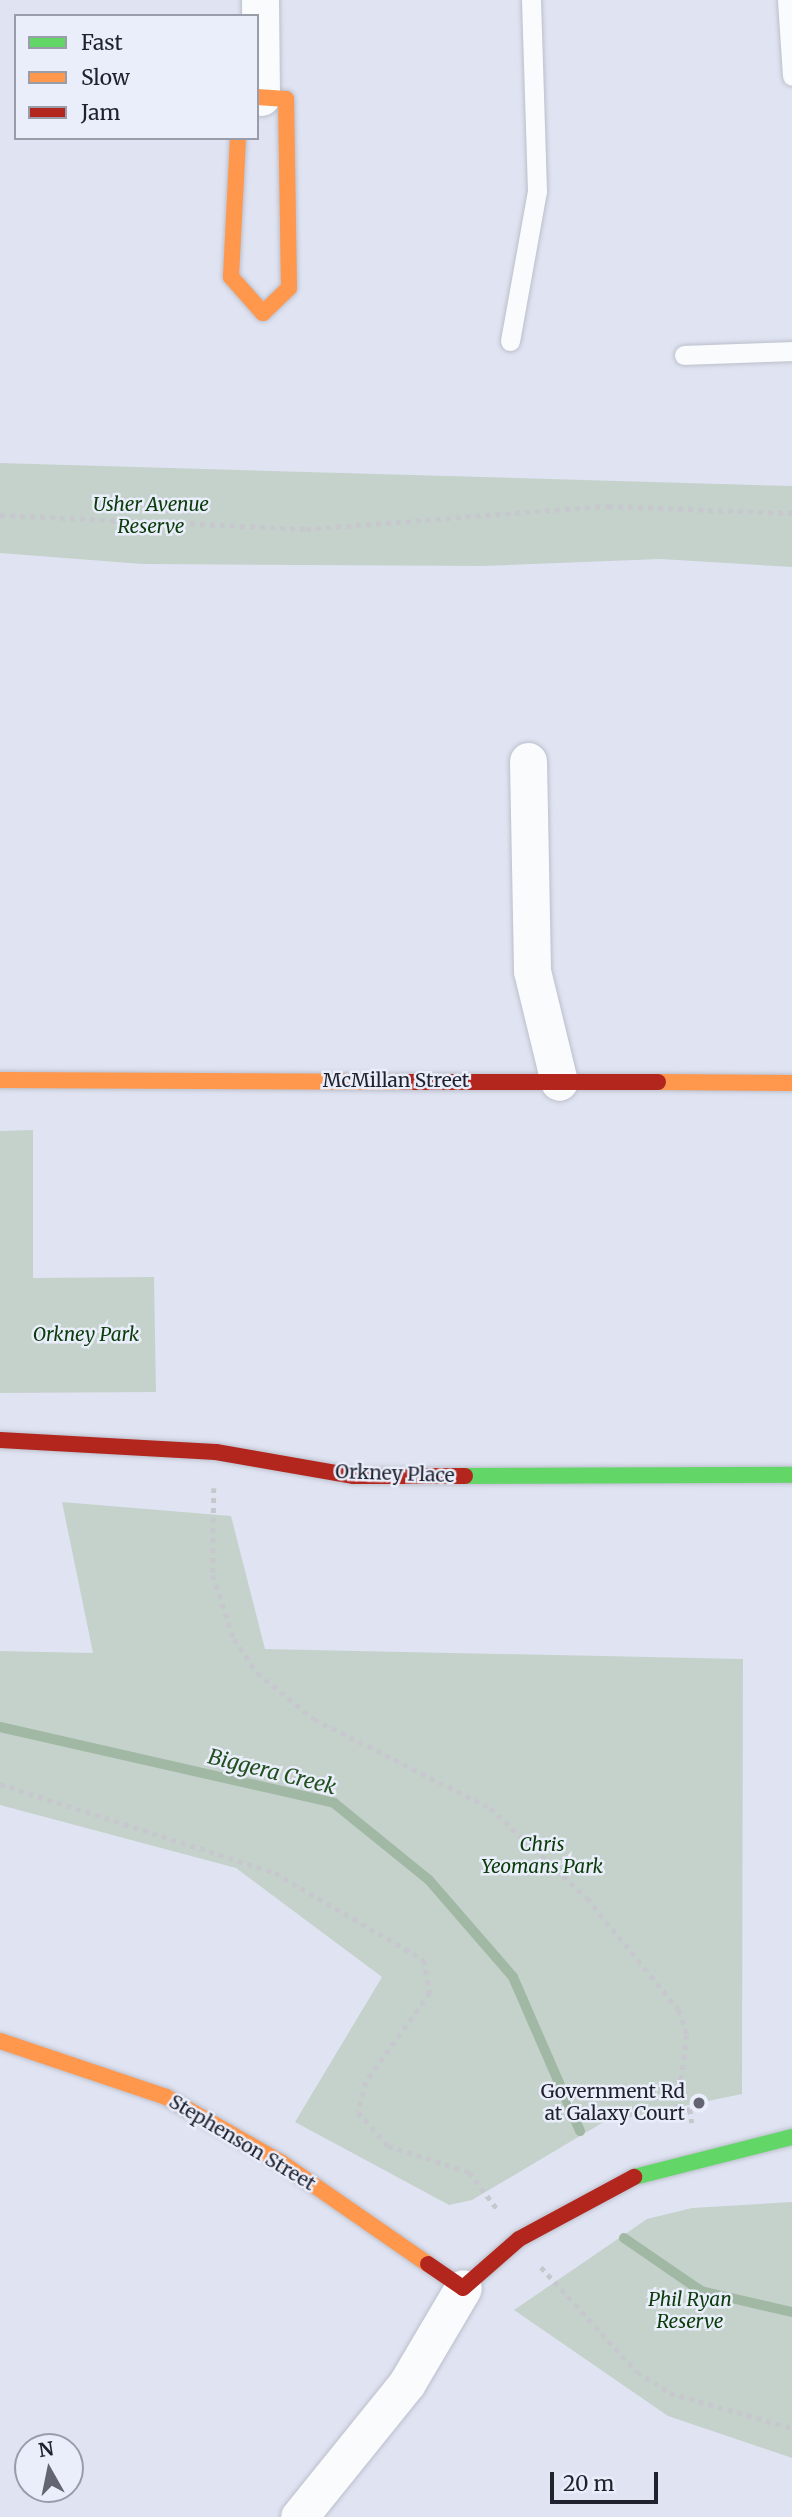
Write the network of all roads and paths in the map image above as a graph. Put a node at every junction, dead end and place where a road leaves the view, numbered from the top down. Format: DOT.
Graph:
graph roads {
  1 [pos="260,0"];
  2 [pos="531,0"];
  3 [pos="787,0"];
  4 [pos="792,76"];
  5 [pos="259,97"];
  6 [pos="238,140"];
  7 [pos="510,341"];
  8 [pos="792,351"];
  9 [pos="684,355"];
  10 [pos="792,513"];
  11 [pos="0,515"];
  12 [pos="528,761"];
  13 [pos="0,1080"];
  14 [pos="559,1082"];
  15 [pos="792,1083"];
  16 [pos="0,1440"];
  17 [pos="216,1452"];
  18 [pos="792,1475"];
  19 [pos="0,1784"];
  20 [pos="0,2041"];
  21 [pos="792,2137"];
  22 [pos="697,2157"];
  23 [pos="519,2239"];
  24 [pos="463,2288"];
  25 [pos="792,2428"];
  26 [pos="299,2517"];
  1 -- 5 [label="street"];
  2 -- 7 [label="lane"];
  3 -- 4 [label="lane"];
  5 -- 6 [label="street"];
  8 -- 9 [label="lane"];
  10 -- 11 [label="path"];
  12 -- 14 [label="street"];
  13 -- 14 [label="street, McMillan Street"];
  14 -- 15 [label="street, McMillan Street"];
  16 -- 17 [label="street, Orkney Place"];
  17 -- 18 [label="street, Orkney Place"];
  17 -- 22 [label="path"];
  19 -- 23 [label="path"];
  20 -- 24 [label="street, Stephenson Street"];
  21 -- 22 [label="street"];
  22 -- 23 [label="street"];
  23 -- 24 [label="street"];
  23 -- 25 [label="path"];
  24 -- 26 [label="street"];
}
